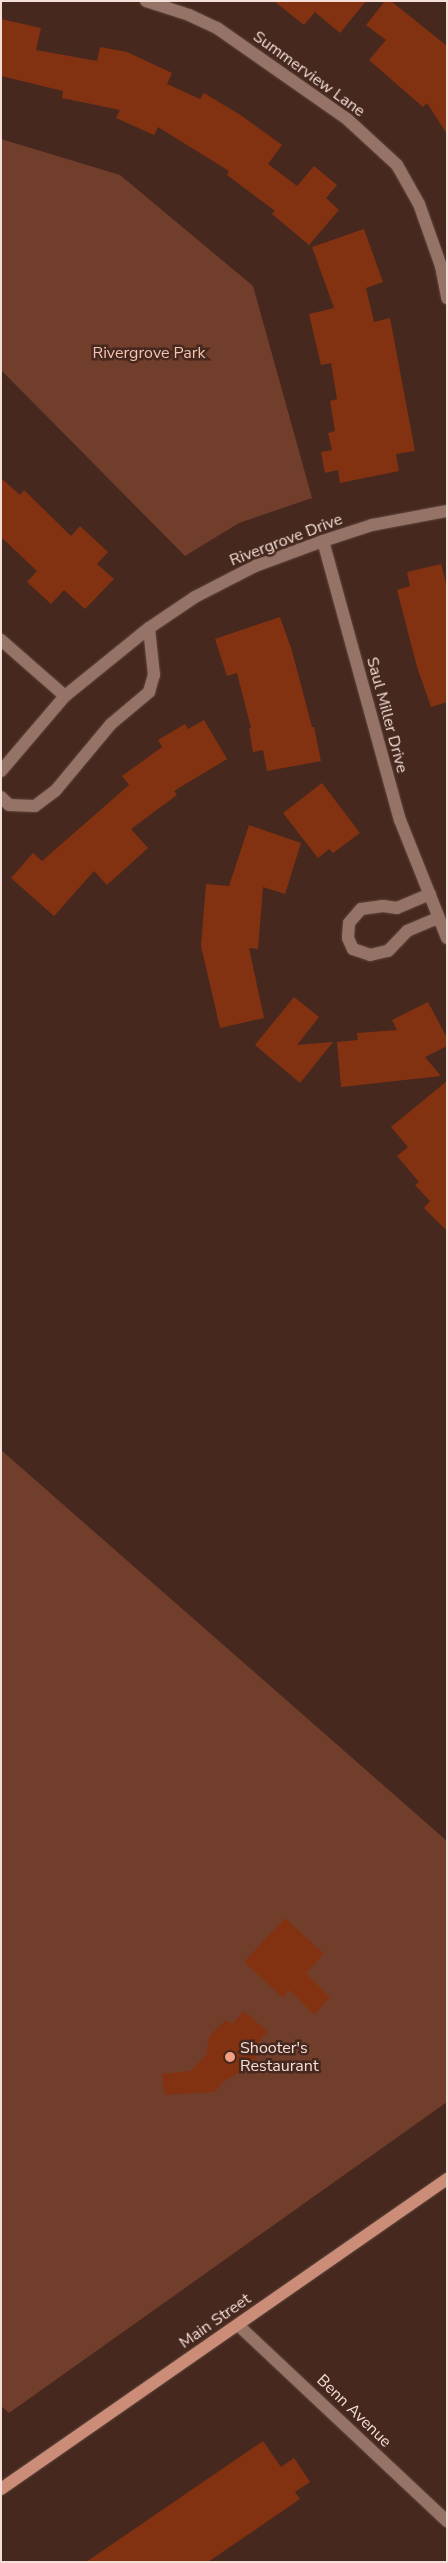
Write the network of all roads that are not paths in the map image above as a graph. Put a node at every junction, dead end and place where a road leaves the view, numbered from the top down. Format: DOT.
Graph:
graph roads {
  1 [pos="146,1"];
  2 [pos="447,298"];
  3 [pos="447,511"];
  4 [pos="323,541"];
  5 [pos="149,628"];
  6 [pos="1,640"];
  7 [pos="65,696"];
  8 [pos="1,771"];
  9 [pos="1,797"];
  10 [pos="430,894"];
  11 [pos="438,918"];
  12 [pos="447,938"];
  13 [pos="447,2179"];
  14 [pos="238,2325"];
  15 [pos="1,2489"];
  16 [pos="447,2521"];
  1 -- 2 [label="street, Summerview Lane"];
  3 -- 4 [label="street, Rivergrove Drive"];
  4 -- 5 [label="street, Rivergrove Drive"];
  4 -- 10 [label="street, Saul Miller Drive"];
  5 -- 7 [label="street, Rivergrove Drive"];
  5 -- 9 [label="street"];
  6 -- 7 [label="street"];
  7 -- 8 [label="street, Rivergrove Drive"];
  10 -- 11 [label="street, Saul Miller Drive"];
  10 -- 11 [label="street"];
  11 -- 12 [label="street, Saul Miller Drive"];
  13 -- 14 [label="main road, Main Street"];
  14 -- 15 [label="main road, Main Street"];
  14 -- 16 [label="street, Benn Avenue"];
}
